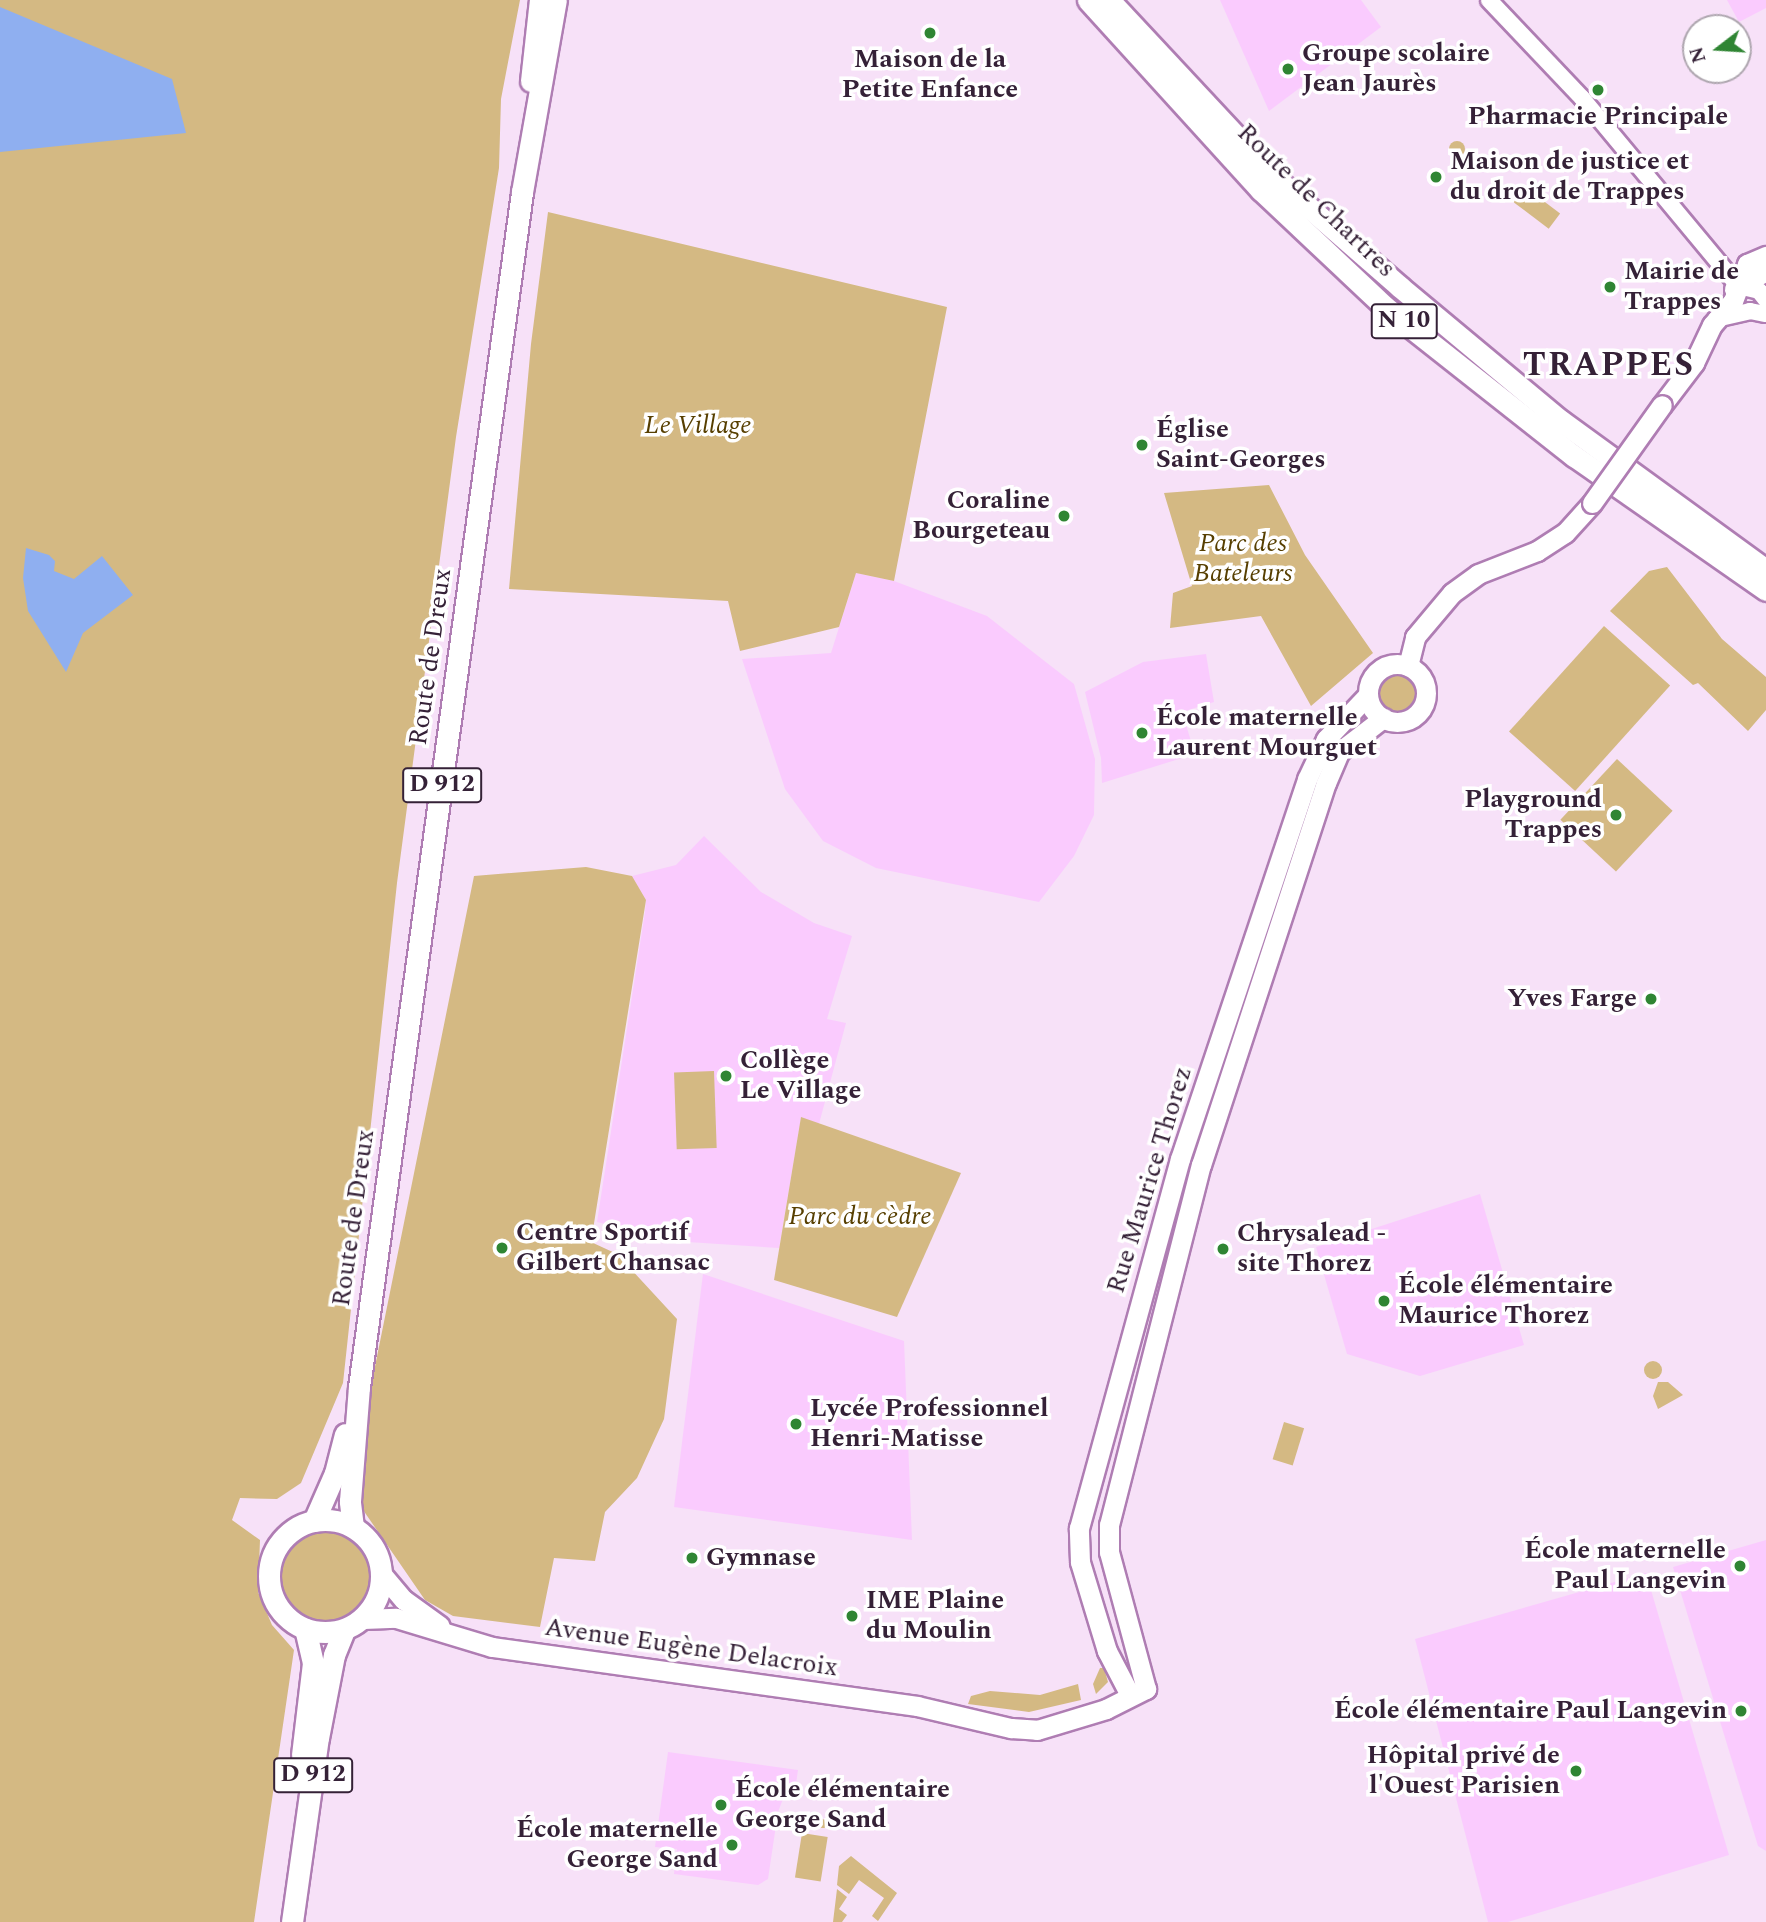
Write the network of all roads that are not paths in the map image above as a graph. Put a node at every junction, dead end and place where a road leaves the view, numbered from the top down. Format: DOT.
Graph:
graph roads {
  1 [pos="540,0"];
  2 [pos="556,0"];
  3 [pos="1088,0"];
  4 [pos="1109,0"];
  5 [pos="1489,0"];
  6 [pos="524,184"];
  7 [pos="1766,256"];
  8 [pos="1766,271"];
  9 [pos="1738,286"];
  10 [pos="1766,300"];
  11 [pos="1766,314"];
  12 [pos="1716,319"];
  13 [pos="1683,376"];
  14 [pos="1766,570"];
  15 [pos="1766,590"];
  16 [pos="1408,666"];
  17 [pos="1365,698"];
  18 [pos="1383,718"];
  19 [pos="359,1387"];
  20 [pos="314,1521"];
  21 [pos="353,1527"];
  22 [pos="382,1573"];
  23 [pos="363,1619"];
  24 [pos="304,1629"];
  25 [pos="344,1630"];
  26 [pos="458,1638"];
  27 [pos="1132,1695"];
  28 [pos="281,1922"];
  29 [pos="292,1922"];
  1 -- 6 [label="main road, Route de Dreux"];
  2 -- 6 [label="main road, Route de Dreux / D 912"];
  3 -- 15 [label="main road, Route de Chartres / N 10"];
  4 -- 14 [label="main road, Route de Chartres / N 10"];
  5 -- 9 [label="street"];
  6 -- 19 [label="main road, Route de Dreux / D 912"];
  7 -- 9 [label="main road"];
  8 -- 9 [label="main road"];
  9 -- 10 [label="street"];
  9 -- 12 [label="main road"];
  9 -- 13 [label="main road"];
  11 -- 12 [label="street"];
  12 -- 13 [label="main road"];
  13 -- 16 [label="main road, bridge"];
  16 -- 17 [label="main road"];
  16 -- 18 [label="main road"];
  17 -- 18 [label="main road"];
  17 -- 27 [label="main road, Rue Maurice Thorez"];
  18 -- 27 [label="main road, Rue Maurice Thorez"];
  19 -- 20 [label="main road, Route de Dreux / D 912"];
  19 -- 21 [label="main road, Route de Dreux / D 912"];
  20 -- 21 [label="main road"];
  20 -- 24 [label="main road"];
  21 -- 22 [label="main road"];
  22 -- 23 [label="main road"];
  22 -- 26 [label="main road, Avenue Eugène Delacroix"];
  23 -- 25 [label="main road"];
  23 -- 26 [label="main road, Avenue Eugène Delacroix"];
  24 -- 25 [label="main road"];
  24 -- 28 [label="main road, D 912"];
  25 -- 29 [label="main road, D 912"];
  26 -- 27 [label="main road, Avenue Eugène Delacroix"];
}
